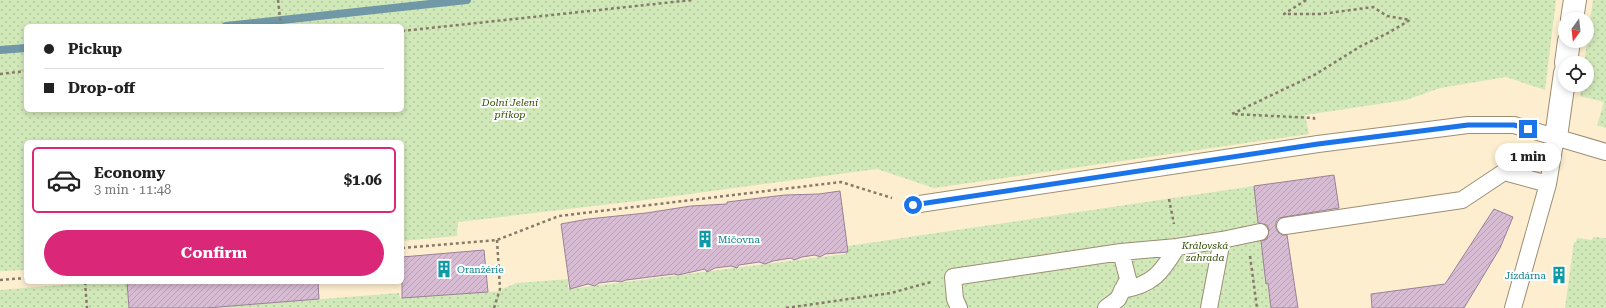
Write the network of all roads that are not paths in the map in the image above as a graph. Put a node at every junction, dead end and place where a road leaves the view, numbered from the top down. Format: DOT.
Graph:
graph roads {
  1 [pos="1575,0"];
  2 [pos="1573,12"];
  3 [pos="1562,92"];
  4 [pos="1556,137"];
  5 [pos="1606,152"];
  6 [pos="1548,184"];
  7 [pos="913,205"];
  8 [pos="1285,226"];
  9 [pos="1253,233"];
  10 [pos="1222,240"];
  11 [pos="1177,247"];
  12 [pos="1120,252"];
  13 [pos="1122,290"];
  14 [pos="959,308"];
  15 [pos="1106,308"];
  16 [pos="1209,308"];
  17 [pos="1513,308"];
  1 -- 2 [label="street"];
  3 -- 4 [label="street"];
  4 -- 5 [label="lane"];
  4 -- 6 [label="lane"];
  4 -- 7 [label="lane"];
  6 -- 8 [label="lane"];
  6 -- 17 [label="lane"];
  9 -- 10 [label="lane"];
  10 -- 11 [label="lane"];
  10 -- 16 [label="lane"];
  11 -- 12 [label="lane"];
  11 -- 13 [label="lane"];
  12 -- 13 [label="lane"];
  12 -- 14 [label="lane"];
  13 -- 15 [label="lane"];
}
